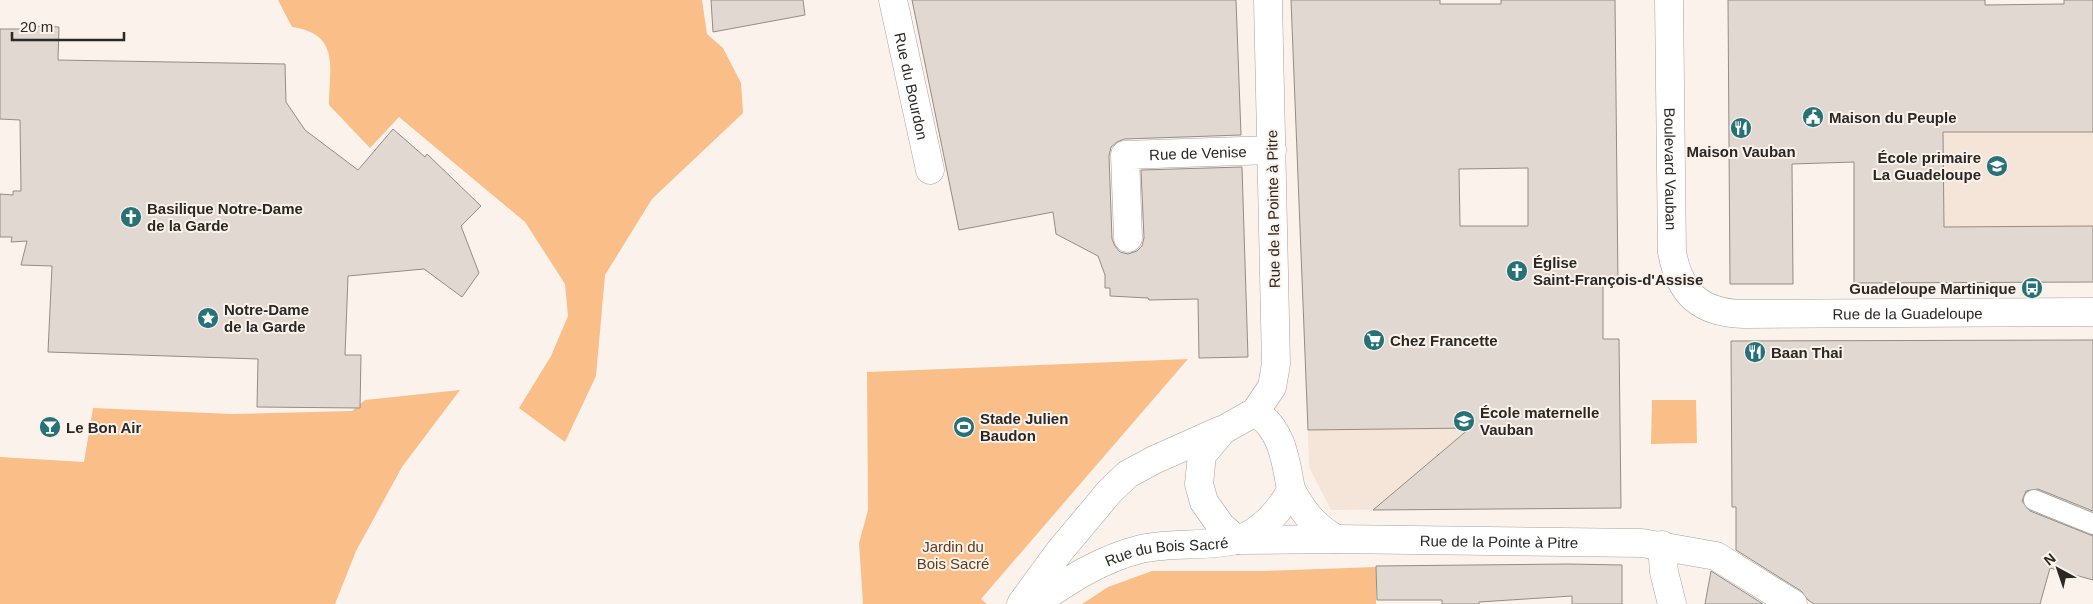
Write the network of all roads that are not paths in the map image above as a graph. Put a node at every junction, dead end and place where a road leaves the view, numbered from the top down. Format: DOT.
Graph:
graph roads {
  1 [pos="894,0"];
  2 [pos="1268,0"];
  3 [pos="1669,0"];
  4 [pos="1272,150"];
  5 [pos="930,170"];
  6 [pos="1128,238"];
  7 [pos="2093,312"];
  8 [pos="1722,313"];
  9 [pos="1254,412"];
  10 [pos="1223,430"];
  11 [pos="1291,490"];
  12 [pos="2034,500"];
  13 [pos="2093,524"];
  14 [pos="1336,538"];
  15 [pos="1237,540"];
  16 [pos="1662,545"];
  17 [pos="1021,604"];
  18 [pos="1034,604"];
  19 [pos="1672,604"];
  20 [pos="1793,604"];
  1 -- 5 [label="street, Rue du Bourdon"];
  2 -- 4 [label="street, Rue de la Pointe à Pitre"];
  3 -- 8 [label="street, Boulevard Vauban"];
  4 -- 6 [label="street, Rue de Venise"];
  4 -- 9 [label="street, Rue de la Pointe à Pitre"];
  7 -- 8 [label="street, Rue de la Guadeloupe"];
  9 -- 10 [label="street, Rue de la Pointe à Pitre"];
  9 -- 11 [label="street"];
  10 -- 15 [label="street, Rue de la Pointe à Pitre"];
  10 -- 17 [label="street"];
  11 -- 14 [label="street"];
  11 -- 15 [label="street, Rue du Bois Sacré"];
  12 -- 13 [label="lane"];
  14 -- 15 [label="street, Rue de la Pointe à Pitre"];
  14 -- 16 [label="street, Rue de la Pointe à Pitre"];
  15 -- 18 [label="street, Rue du Bois Sacré"];
  16 -- 19 [label="street"];
  16 -- 20 [label="street, Rue de la Pointe à Pitre"];
}
